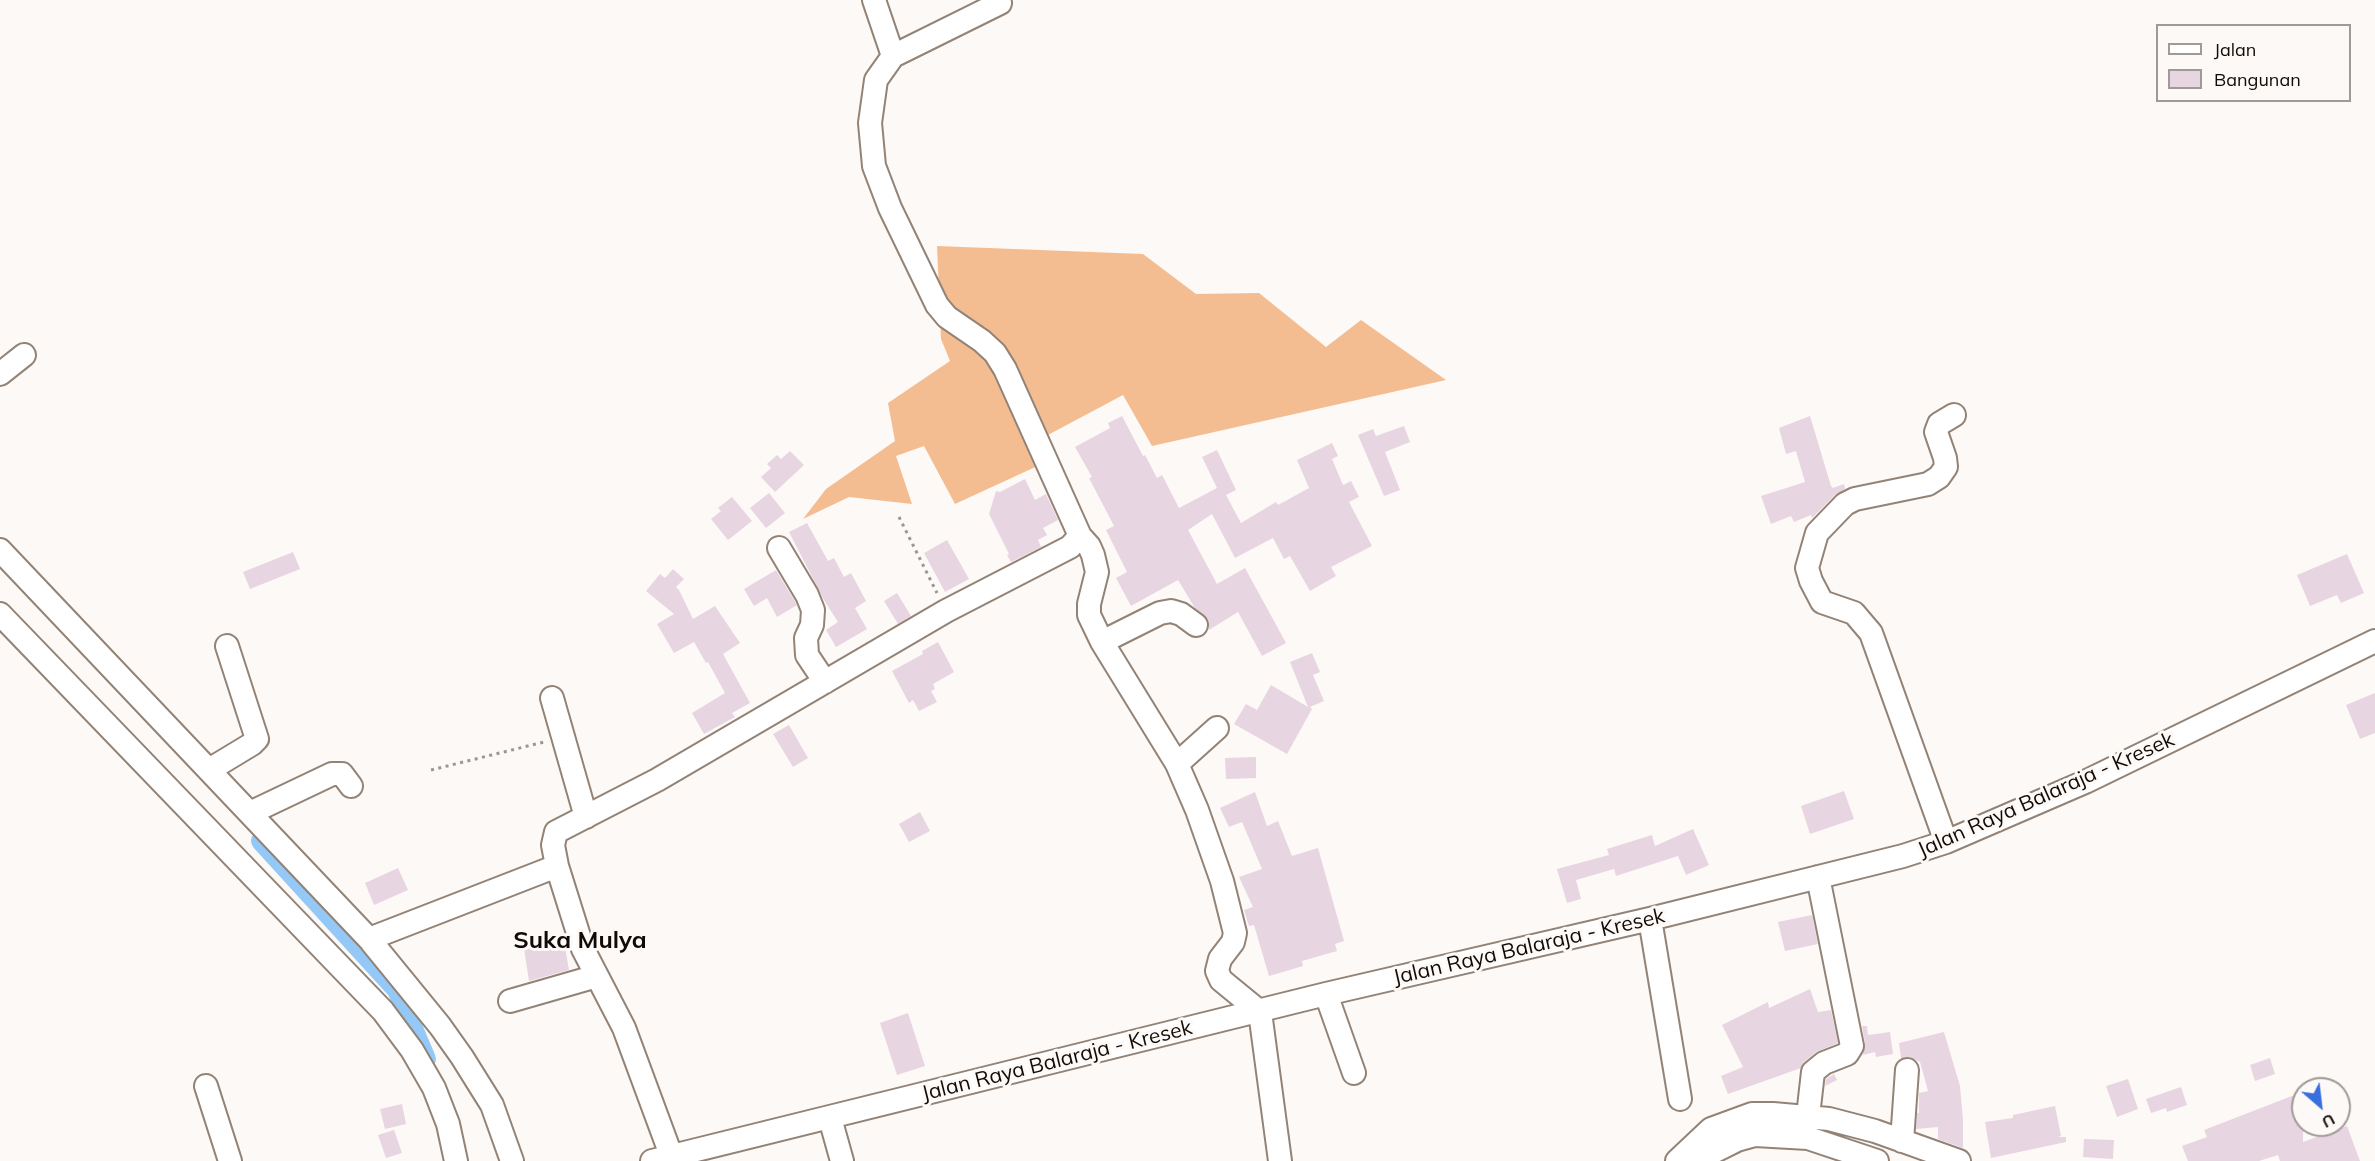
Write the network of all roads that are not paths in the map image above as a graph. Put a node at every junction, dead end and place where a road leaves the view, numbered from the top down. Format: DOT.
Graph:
graph roads {
  1 [pos="874,0"];
  2 [pos="1000,3"];
  3 [pos="893,56"];
  4 [pos="24,355"];
  5 [pos="0,374"];
  6 [pos="1954,415"];
  7 [pos="1080,536"];
  8 [pos="779,548"];
  9 [pos="0,550"];
  10 [pos="0,614"];
  11 [pos="1196,625"];
  12 [pos="2375,641"];
  13 [pos="1102,642"];
  14 [pos="226,646"];
  15 [pos="825,682"];
  16 [pos="552,698"];
  17 [pos="1217,728"];
  18 [pos="1177,764"];
  19 [pos="209,770"];
  20 [pos="351,786"];
  21 [pos="250,813"];
  22 [pos="586,817"];
  23 [pos="1946,842"];
  24 [pos="557,866"];
  25 [pos="1818,877"];
  26 [pos="1650,919"];
  27 [pos="354,945"];
  28 [pos="597,976"];
  29 [pos="1326,994"];
  30 [pos="510,1001"];
  31 [pos="1260,1011"];
  32 [pos="1908,1070"];
  33 [pos="1354,1073"];
  34 [pos="206,1086"];
  35 [pos="1680,1099"];
  36 [pos="1808,1116"];
  37 [pos="830,1118"];
  38 [pos="1902,1141"];
  39 [pos="660,1159"];
  40 [pos="230,1161"];
  41 [pos="456,1161"];
  42 [pos="512,1161"];
  43 [pos="842,1161"];
  44 [pos="1280,1161"];
  45 [pos="1677,1161"];
  46 [pos="1703,1161"];
  47 [pos="1878,1161"];
  48 [pos="1959,1161"];
  1 -- 3 [label="street"];
  2 -- 3 [label="street"];
  3 -- 7 [label="street"];
  4 -- 5 [label="street"];
  6 -- 23 [label="street"];
  7 -- 13 [label="street"];
  7 -- 15 [label="street"];
  8 -- 15 [label="street"];
  9 -- 19 [label="street"];
  10 -- 27 [label="street"];
  11 -- 13 [label="street"];
  12 -- 23 [label="street, Jalan Raya Balaraja - Kresek"];
  13 -- 18 [label="street"];
  14 -- 19 [label="street"];
  15 -- 22 [label="street"];
  16 -- 22 [label="street"];
  17 -- 18 [label="street"];
  18 -- 31 [label="street"];
  19 -- 21 [label="street"];
  20 -- 21 [label="street"];
  21 -- 27 [label="street"];
  22 -- 24 [label="street"];
  23 -- 25 [label="street, Jalan Raya Balaraja - Kresek"];
  24 -- 27 [label="street"];
  24 -- 28 [label="street"];
  25 -- 26 [label="street, Jalan Raya Balaraja - Kresek"];
  25 -- 36 [label="street"];
  26 -- 29 [label="street, Jalan Raya Balaraja - Kresek"];
  26 -- 35 [label="street"];
  27 -- 41 [label="street"];
  27 -- 42 [label="street"];
  28 -- 30 [label="street"];
  28 -- 39 [label="street"];
  29 -- 31 [label="street, Jalan Raya Balaraja - Kresek"];
  29 -- 33 [label="street"];
  31 -- 37 [label="street, Jalan Raya Balaraja - Kresek"];
  31 -- 44 [label="street"];
  32 -- 38 [label="street"];
  34 -- 40 [label="street"];
  36 -- 38 [label="street"];
  36 -- 45 [label="street"];
  37 -- 39 [label="street, Jalan Raya Balaraja - Kresek"];
  37 -- 43 [label="street"];
  38 -- 48 [label="street"];
  46 -- 47 [label="street"];
}
